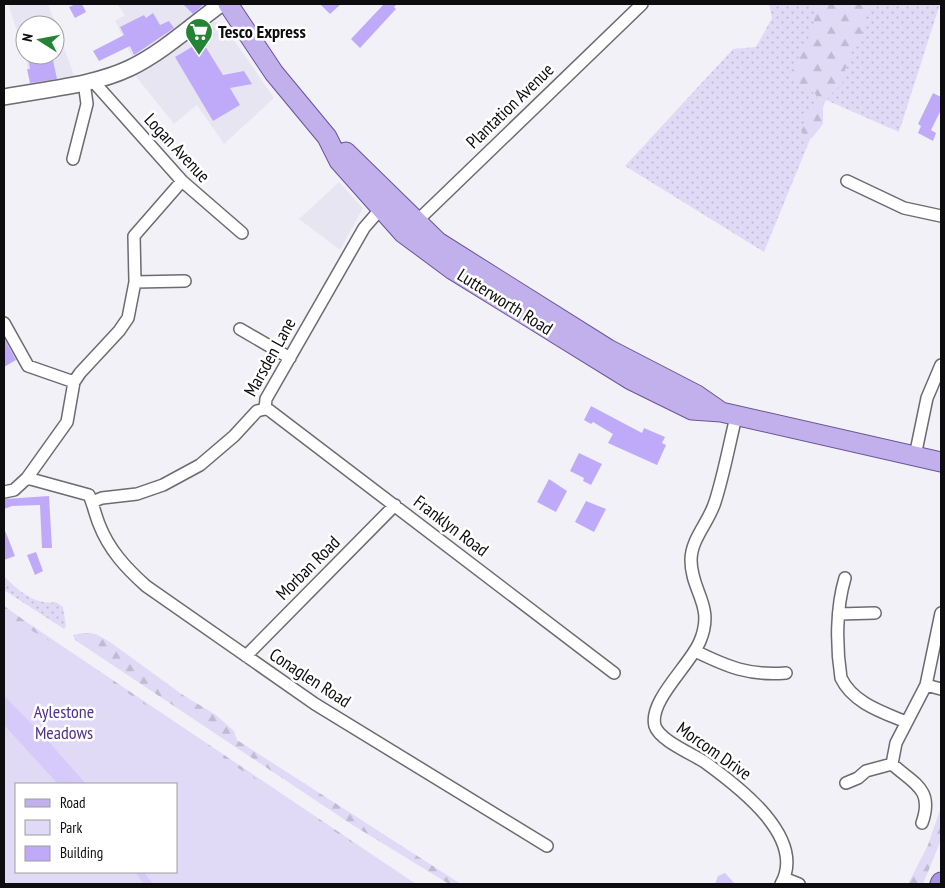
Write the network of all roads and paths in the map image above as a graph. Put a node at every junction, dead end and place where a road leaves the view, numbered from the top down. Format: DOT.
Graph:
graph roads {
  1 [pos="221,4"];
  2 [pos="228,4"];
  3 [pos="642,4"];
  4 [pos="88,81"];
  5 [pos="4,97"];
  6 [pos="73,159"];
  7 [pos="847,181"];
  8 [pos="182,182"];
  9 [pos="386,204"];
  10 [pos="941,216"];
  11 [pos="409,228"];
  12 [pos="242,233"];
  13 [pos="185,281"];
  14 [pos="135,282"];
  15 [pos="4,323"];
  16 [pos="240,329"];
  17 [pos="290,358"];
  18 [pos="941,365"];
  19 [pos="74,382"];
  20 [pos="265,409"];
  21 [pos="729,415"];
  22 [pos="915,456"];
  23 [pos="941,462"];
  24 [pos="27,478"];
  25 [pos="4,492"];
  26 [pos="92,502"];
  27 [pos="394,505"];
  28 [pos="845,578"];
  29 [pos="875,613"];
  30 [pos="941,613"];
  31 [pos="839,614"];
  32 [pos="695,651"];
  33 [pos="246,656"];
  34 [pos="614,673"];
  35 [pos="786,673"];
  36 [pos="926,685"];
  37 [pos="941,689"];
  38 [pos="906,722"];
  39 [pos="892,764"];
  40 [pos="846,783"];
  41 [pos="922,823"];
  42 [pos="547,846"];
  43 [pos="783,881"];
  44 [pos="799,884"];
  1 -- 4 [label="street"];
  2 -- 9 [label="main road, Lutterworth Road"];
  3 -- 11 [label="street, Plantation Avenue"];
  4 -- 5 [label="street"];
  4 -- 6 [label="street"];
  4 -- 8 [label="street, Logan Avenue"];
  7 -- 10 [label="street"];
  8 -- 12 [label="street, Logan Avenue"];
  8 -- 14 [label="street"];
  9 -- 11 [label="main road, Lutterworth Road"];
  9 -- 17 [label="street, Marsden Lane"];
  11 -- 21 [label="main road, Lutterworth Road"];
  13 -- 14 [label="street"];
  14 -- 19 [label="street"];
  15 -- 19 [label="street"];
  16 -- 17 [label="street"];
  17 -- 20 [label="street, Marsden Lane"];
  18 -- 22 [label="street"];
  19 -- 24 [label="street"];
  20 -- 26 [label="street, Marsden Lane"];
  20 -- 27 [label="street, Franklyn Road"];
  21 -- 22 [label="main road, Lutterworth Road"];
  21 -- 32 [label="street, Morcom Drive"];
  22 -- 23 [label="main road, Lutterworth Road"];
  24 -- 25 [label="street"];
  24 -- 26 [label="street"];
  26 -- 33 [label="street, Conaglen Road"];
  27 -- 33 [label="street, Morban Road"];
  27 -- 34 [label="street, Franklyn Road"];
  28 -- 31 [label="street"];
  29 -- 31 [label="street"];
  30 -- 36 [label="street"];
  31 -- 38 [label="street"];
  32 -- 35 [label="street"];
  32 -- 43 [label="street, Morcom Drive"];
  33 -- 42 [label="street, Conaglen Road"];
  36 -- 37 [label="street"];
  36 -- 38 [label="street"];
  38 -- 39 [label="street"];
  39 -- 40 [label="street"];
  39 -- 41 [label="street"];
  43 -- 44 [label="street"];
}
